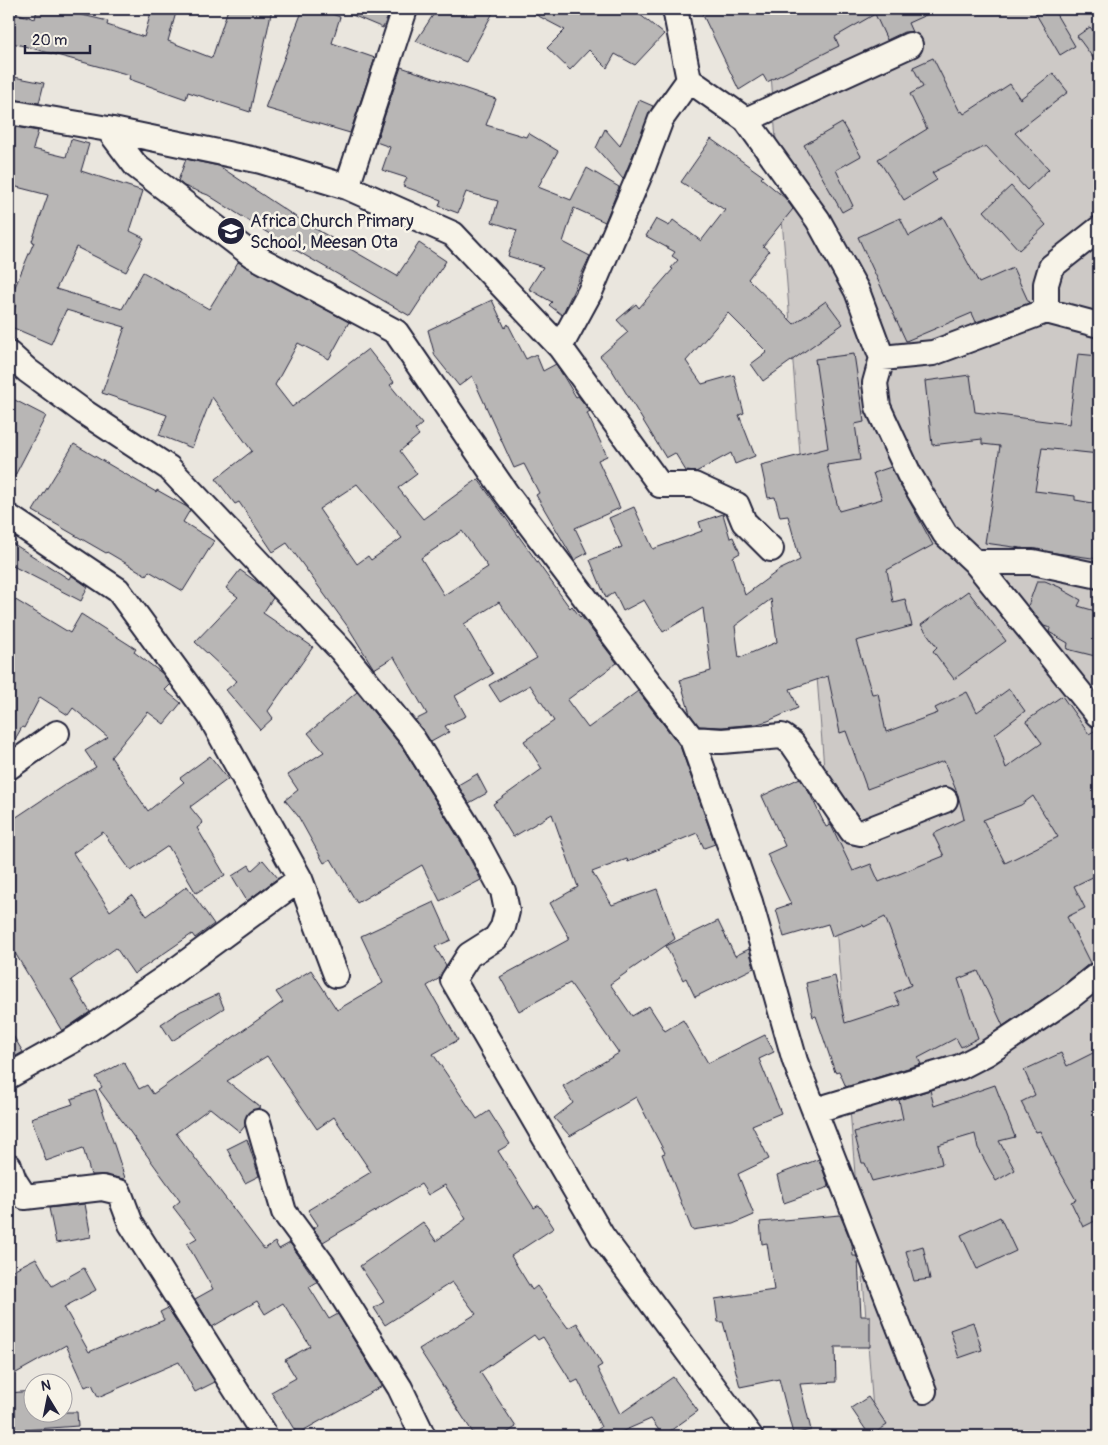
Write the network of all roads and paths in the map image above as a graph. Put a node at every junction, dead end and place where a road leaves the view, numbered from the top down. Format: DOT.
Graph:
graph roads {
  1 [pos="405,9"];
  2 [pos="675,9"];
  3 [pos="910,45"];
  4 [pos="689,80"];
  5 [pos="9,112"];
  6 [pos="746,120"];
  7 [pos="108,129"];
  8 [pos="347,187"];
  9 [pos="1099,228"];
  10 [pos="1046,311"];
  11 [pos="1099,325"];
  12 [pos="560,347"];
  13 [pos="9,354"];
  14 [pos="882,358"];
  15 [pos="9,517"];
  16 [pos="771,549"];
  17 [pos="975,562"];
  18 [pos="1099,576"];
  19 [pos="1097,714"];
  20 [pos="57,733"];
  21 [pos="692,739"];
  22 [pos="9,767"];
  23 [pos="945,800"];
  24 [pos="300,879"];
  25 [pos="1099,974"];
  26 [pos="336,975"];
  27 [pos="9,1076"];
  28 [pos="816,1110"];
  29 [pos="258,1122"];
  30 [pos="9,1166"];
  31 [pos="924,1391"];
  32 [pos="265,1436"];
  33 [pos="423,1436"];
  34 [pos="750,1436"];
  1 -- 8 [label="street"];
  2 -- 4 [label="street"];
  3 -- 6 [label="street"];
  4 -- 6 [label="street"];
  4 -- 12 [label="street"];
  5 -- 7 [label="street"];
  6 -- 14 [label="street"];
  7 -- 8 [label="street"];
  7 -- 21 [label="street"];
  8 -- 12 [label="street"];
  9 -- 10 [label="street"];
  10 -- 11 [label="street"];
  10 -- 14 [label="street"];
  12 -- 16 [label="street"];
  13 -- 34 [label="street"];
  14 -- 17 [label="street"];
  15 -- 24 [label="street"];
  17 -- 18 [label="street"];
  17 -- 19 [label="street"];
  20 -- 22 [label="street"];
  21 -- 23 [label="street"];
  21 -- 28 [label="street"];
  24 -- 26 [label="street"];
  24 -- 27 [label="street"];
  25 -- 28 [label="street"];
  28 -- 31 [label="street"];
  29 -- 33 [label="street"];
  30 -- 32 [label="street"];
}
